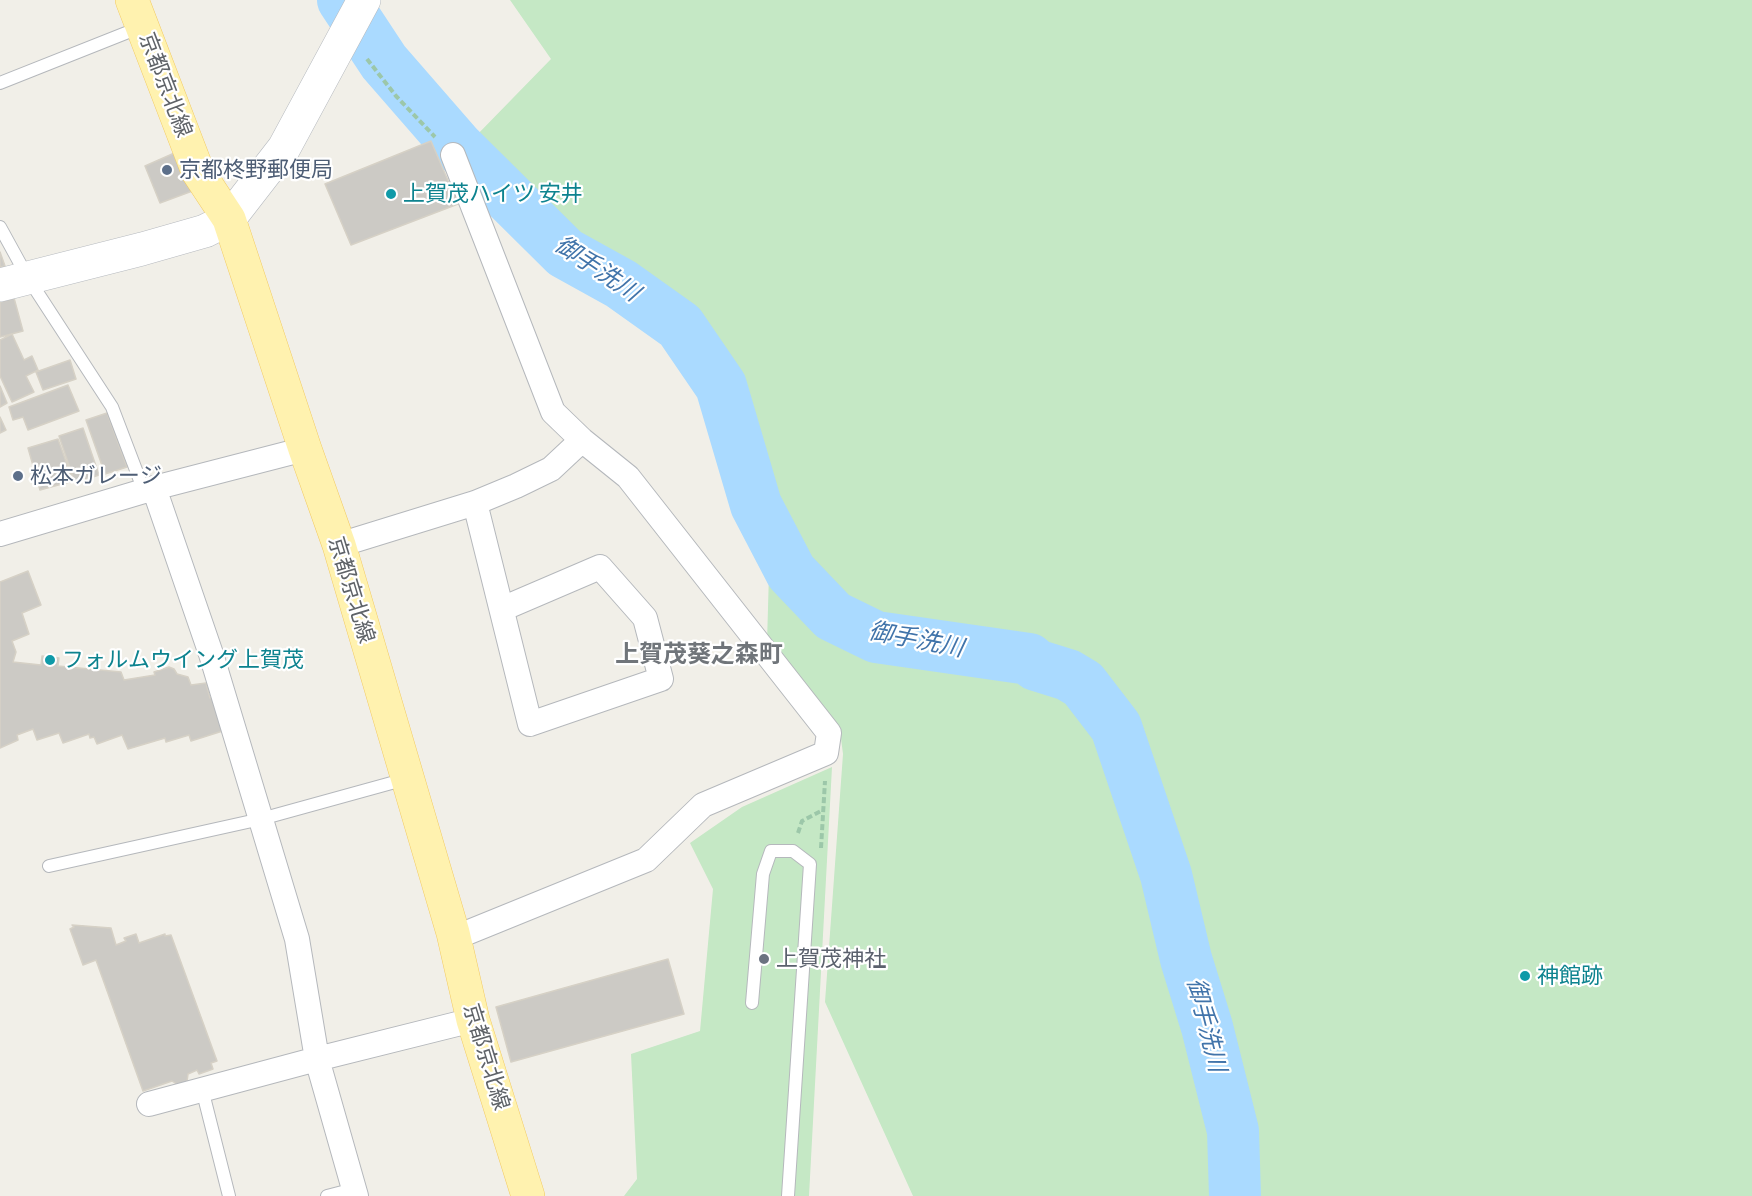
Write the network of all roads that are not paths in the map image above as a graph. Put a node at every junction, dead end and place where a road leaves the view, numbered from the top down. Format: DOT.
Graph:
graph roads {
  1 [pos="364,0"];
  2 [pos="137,13"];
  3 [pos="0,83"];
  4 [pos="453,155"];
  5 [pos="229,219"];
  6 [pos="0,226"];
  7 [pos="14,281"];
  8 [pos="582,440"];
  9 [pos="305,449"];
  10 [pos="149,489"];
  11 [pos="475,503"];
  12 [pos="0,534"];
  13 [pos="339,545"];
  14 [pos="501,609"];
  15 [pos="406,779"];
  16 [pos="261,819"];
  17 [pos="49,866"];
  18 [pos="453,933"];
  19 [pos="752,1003"];
  20 [pos="473,1020"];
  21 [pos="317,1059"];
  22 [pos="202,1089"];
  23 [pos="149,1104"];
  24 [pos="355,1192"];
  25 [pos="229,1196"];
  26 [pos="327,1196"];
  27 [pos="528,1196"];
  28 [pos="788,1196"];
  1 -- 5 [label="street"];
  2 -- 3 [label="lane"];
  2 -- 5 [label="main road, 京都京北線"];
  4 -- 8 [label="street"];
  5 -- 7 [label="street"];
  5 -- 9 [label="main road, 京都京北線"];
  6 -- 7 [label="lane"];
  7 -- 10 [label="lane"];
  8 -- 11 [label="street"];
  8 -- 18 [label="street"];
  9 -- 10 [label="street"];
  9 -- 13 [label="main road, 京都京北線"];
  10 -- 12 [label="street"];
  10 -- 16 [label="street"];
  11 -- 13 [label="street"];
  11 -- 14 [label="street"];
  13 -- 15 [label="main road, 京都京北線"];
  14 -- 14 [label="street"];
  15 -- 16 [label="lane"];
  15 -- 18 [label="main road, 京都京北線"];
  16 -- 17 [label="lane"];
  16 -- 21 [label="street"];
  18 -- 20 [label="main road, 京都京北線"];
  19 -- 28 [label="lane"];
  20 -- 21 [label="street"];
  20 -- 27 [label="main road, 京都京北線"];
  21 -- 22 [label="street"];
  21 -- 24 [label="street"];
  22 -- 23 [label="street"];
  22 -- 25 [label="lane"];
  24 -- 26 [label="lane"];
}
